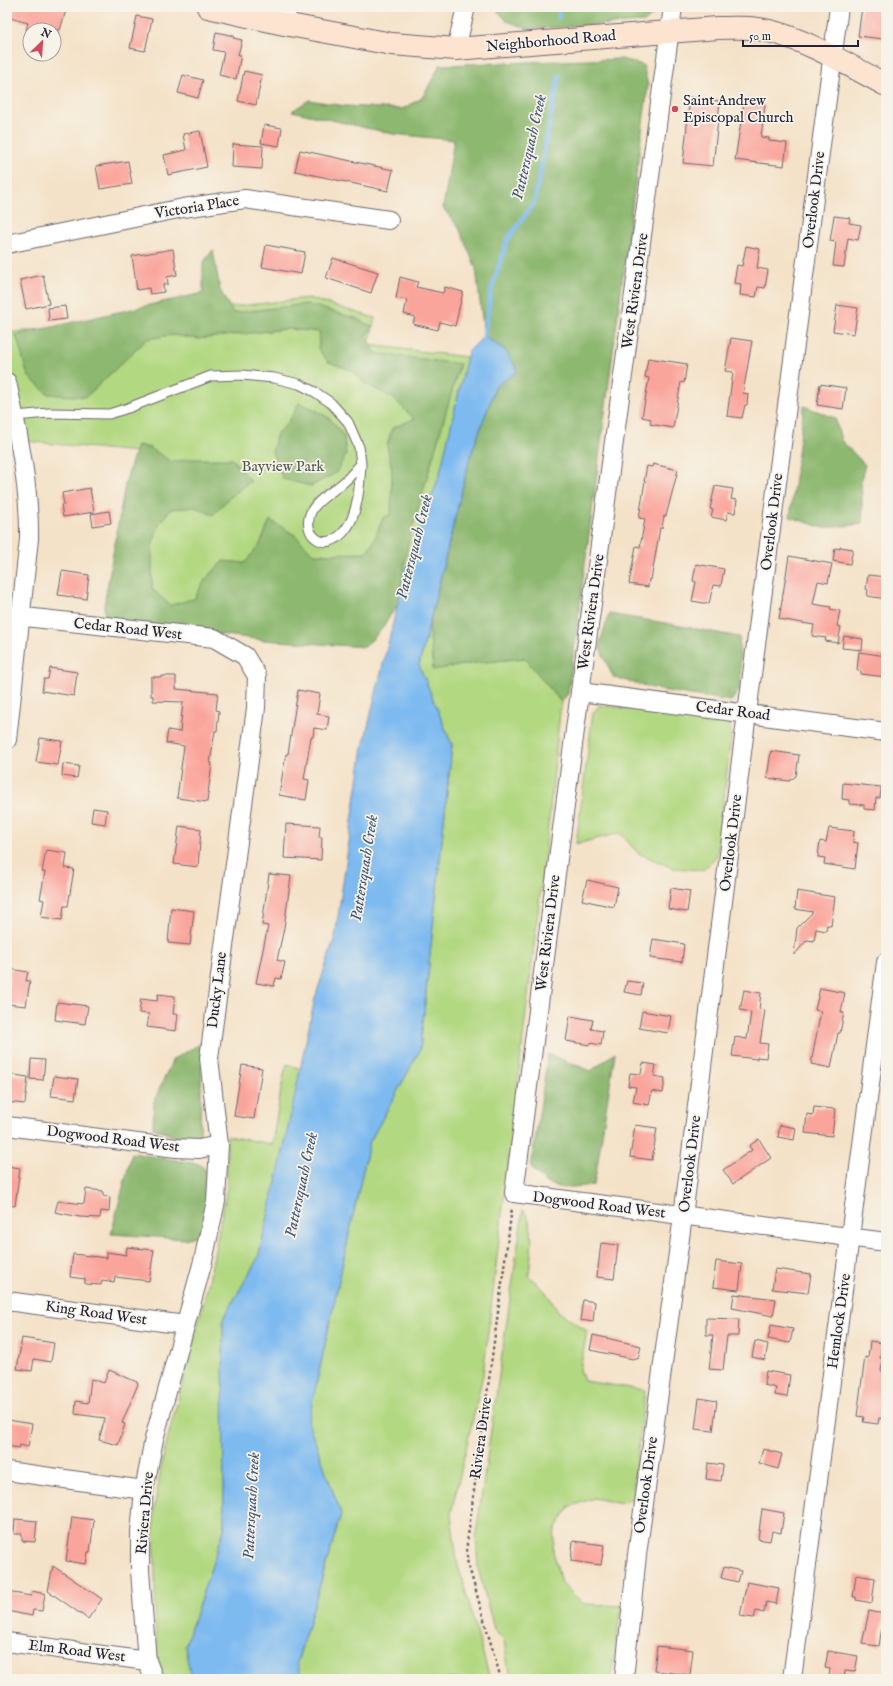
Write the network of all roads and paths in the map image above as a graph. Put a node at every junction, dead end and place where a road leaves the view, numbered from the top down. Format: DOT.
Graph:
graph roads {
  1 [pos="208,7"];
  2 [pos="466,7"];
  3 [pos="673,7"];
  4 [pos="839,7"];
  5 [pos="286,15"];
  6 [pos="670,31"];
  7 [pos="456,49"];
  8 [pos="833,57"];
  9 [pos="886,85"];
  10 [pos="389,220"];
  11 [pos="7,244"];
  12 [pos="7,382"];
  13 [pos="15,416"];
  14 [pos="361,464"];
  15 [pos="14,616"];
  16 [pos="246,656"];
  17 [pos="580,692"];
  18 [pos="747,713"];
  19 [pos="886,732"];
  20 [pos="7,740"];
  21 [pos="886,962"];
  22 [pos="7,1126"];
  23 [pos="219,1145"];
  24 [pos="514,1193"];
  25 [pos="683,1216"];
  26 [pos="850,1238"];
  27 [pos="886,1242"];
  28 [pos="7,1301"];
  29 [pos="185,1325"];
  30 [pos="7,1470"];
  31 [pos="144,1490"];
  32 [pos="7,1642"];
  33 [pos="147,1661"];
  34 [pos="154,1679"];
  35 [pos="501,1679"];
  36 [pos="624,1679"];
  37 [pos="792,1679"];
  1 -- 5 [label="street, Neighborhood Road"];
  2 -- 7 [label="street"];
  3 -- 6 [label="street, West Riviera Drive"];
  4 -- 8 [label="street, Overlook Drive"];
  5 -- 7 [label="street, Neighborhood Road"];
  6 -- 7 [label="street, Neighborhood Road"];
  6 -- 8 [label="street, Neighborhood Road"];
  6 -- 17 [label="street, West Riviera Drive"];
  8 -- 9 [label="street, Neighborhood Road"];
  8 -- 18 [label="street, Overlook Drive"];
  10 -- 11 [label="street, Victoria Place"];
  12 -- 13 [label="street"];
  13 -- 14 [label="lane"];
  13 -- 15 [label="street"];
  14 -- 14 [label="lane"];
  15 -- 16 [label="street, Cedar Road West"];
  15 -- 20 [label="street"];
  16 -- 23 [label="street, Ducky Lane"];
  17 -- 18 [label="street, Cedar Road"];
  17 -- 24 [label="street, West Riviera Drive"];
  18 -- 19 [label="street, Cedar Road"];
  18 -- 25 [label="street, Overlook Drive"];
  21 -- 26 [label="street, Hemlock Drive"];
  22 -- 23 [label="street, Dogwood Road West"];
  23 -- 29 [label="street, Ducky Lane"];
  24 -- 25 [label="street, Dogwood Road West"];
  24 -- 35 [label="path, Riviera Drive"];
  25 -- 26 [label="street, Dogwood Road West"];
  25 -- 36 [label="street, Overlook Drive"];
  26 -- 27 [label="street, Dogwood Road West"];
  26 -- 37 [label="street, Hemlock Drive"];
  28 -- 29 [label="street, King Road West"];
  29 -- 31 [label="street, Riviera Drive"];
  30 -- 31 [label="street"];
  31 -- 33 [label="street, Riviera Drive"];
  32 -- 33 [label="street, Elm Road West"];
  33 -- 34 [label="street, Riviera Drive"];
}
